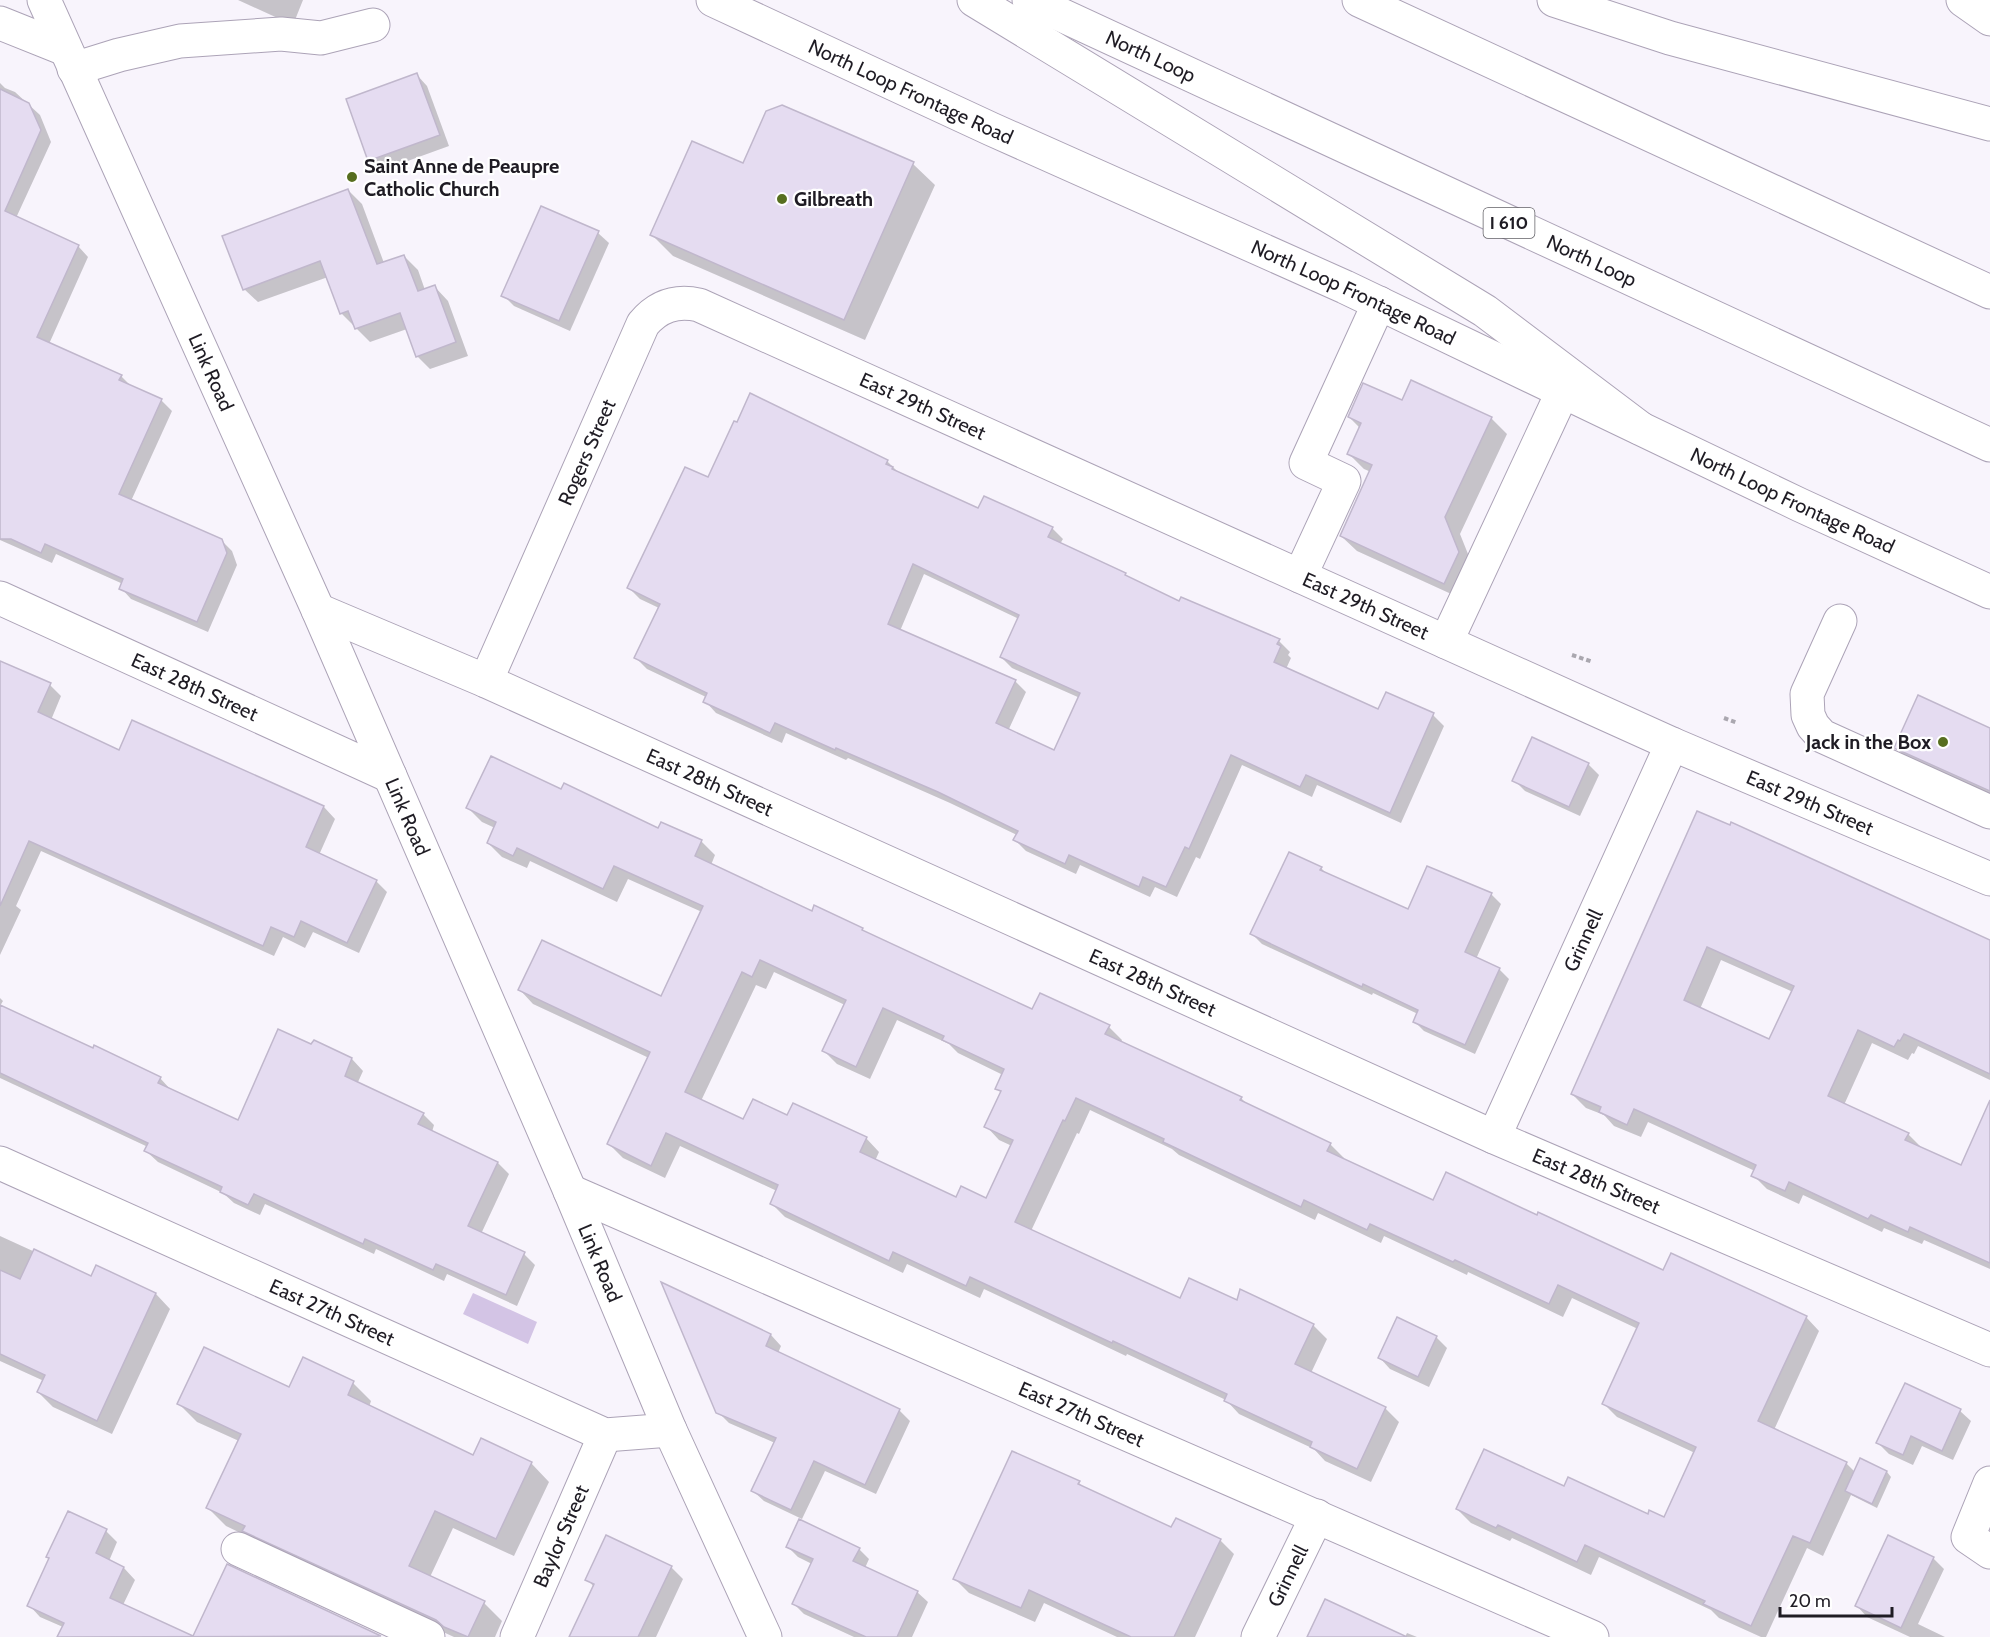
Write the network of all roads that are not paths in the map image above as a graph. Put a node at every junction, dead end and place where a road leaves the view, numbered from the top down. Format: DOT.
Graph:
graph roads {
  1 [pos="44,0"];
  2 [pos="713,0"];
  3 [pos="974,0"];
  4 [pos="1029,0"];
  5 [pos="1359,0"];
  6 [pos="1554,0"];
  7 [pos="1963,0"];
  8 [pos="1990,19"];
  9 [pos="0,23"];
  10 [pos="373,25"];
  11 [pos="70,59"];
  12 [pos="1990,124"];
  13 [pos="1990,292"];
  14 [pos="1379,303"];
  15 [pos="743,325"];
  16 [pos="1563,391"];
  17 [pos="1640,428"];
  18 [pos="1990,445"];
  19 [pos="1300,576"];
  20 [pos="1990,592"];
  21 [pos="0,598"];
  22 [pos="318,609"];
  23 [pos="1840,621"];
  24 [pos="1446,642"];
  25 [pos="486,681"];
  26 [pos="1672,744"];
  27 [pos="390,776"];
  28 [pos="1990,812"];
  29 [pos="1990,879"];
  30 [pos="1494,1137"];
  31 [pos="0,1163"];
  32 [pos="570,1191"];
  33 [pos="1990,1350"];
  34 [pos="670,1430"];
  35 [pos="605,1435"];
  36 [pos="1990,1483"];
  37 [pos="1317,1516"];
  38 [pos="238,1549"];
  39 [pos="1990,1552"];
  40 [pos="428,1637"];
  41 [pos="517,1637"];
  42 [pos="765,1637"];
  43 [pos="1258,1637"];
  44 [pos="1592,1637"];
  1 -- 11 [label="main road, Link Road"];
  2 -- 14 [label="main road, North Loop Frontage Road"];
  3 -- 17 [label="main road"];
  4 -- 18 [label="main road, North Loop / I 610"];
  5 -- 13 [label="main road"];
  6 -- 12 [label="main road"];
  7 -- 8 [label="main road"];
  9 -- 11 [label="main road"];
  10 -- 11 [label="main road"];
  11 -- 22 [label="main road, Link Road"];
  14 -- 16 [label="main road, North Loop Frontage Road"];
  14 -- 19 [label="main road"];
  15 -- 19 [label="main road, East 29th Street"];
  15 -- 25 [label="main road, Rogers Street"];
  16 -- 17 [label="main road, North Loop Frontage Road"];
  16 -- 24 [label="main road"];
  17 -- 20 [label="main road, North Loop Frontage Road"];
  19 -- 24 [label="main road, East 29th Street"];
  21 -- 27 [label="main road, East 28th Street"];
  22 -- 25 [label="main road, East 28th Street"];
  22 -- 27 [label="main road, Link Road"];
  23 -- 28 [label="main road"];
  24 -- 26 [label="main road, East 29th Street"];
  25 -- 30 [label="main road, East 28th Street"];
  26 -- 29 [label="main road, East 29th Street"];
  26 -- 30 [label="main road, Grinnell"];
  27 -- 32 [label="main road, Link Road"];
  30 -- 33 [label="main road, East 28th Street"];
  31 -- 35 [label="main road, East 27th Street"];
  32 -- 34 [label="main road, Link Road"];
  32 -- 37 [label="main road, East 27th Street"];
  34 -- 35 [label="main road, East 27th Street"];
  34 -- 42 [label="main road, Link Road"];
  35 -- 41 [label="main road, Baylor Street"];
  36 -- 39 [label="main road"];
  37 -- 43 [label="main road, Grinnell"];
  37 -- 44 [label="main road, East 27th Street"];
  38 -- 40 [label="main road"];
}
